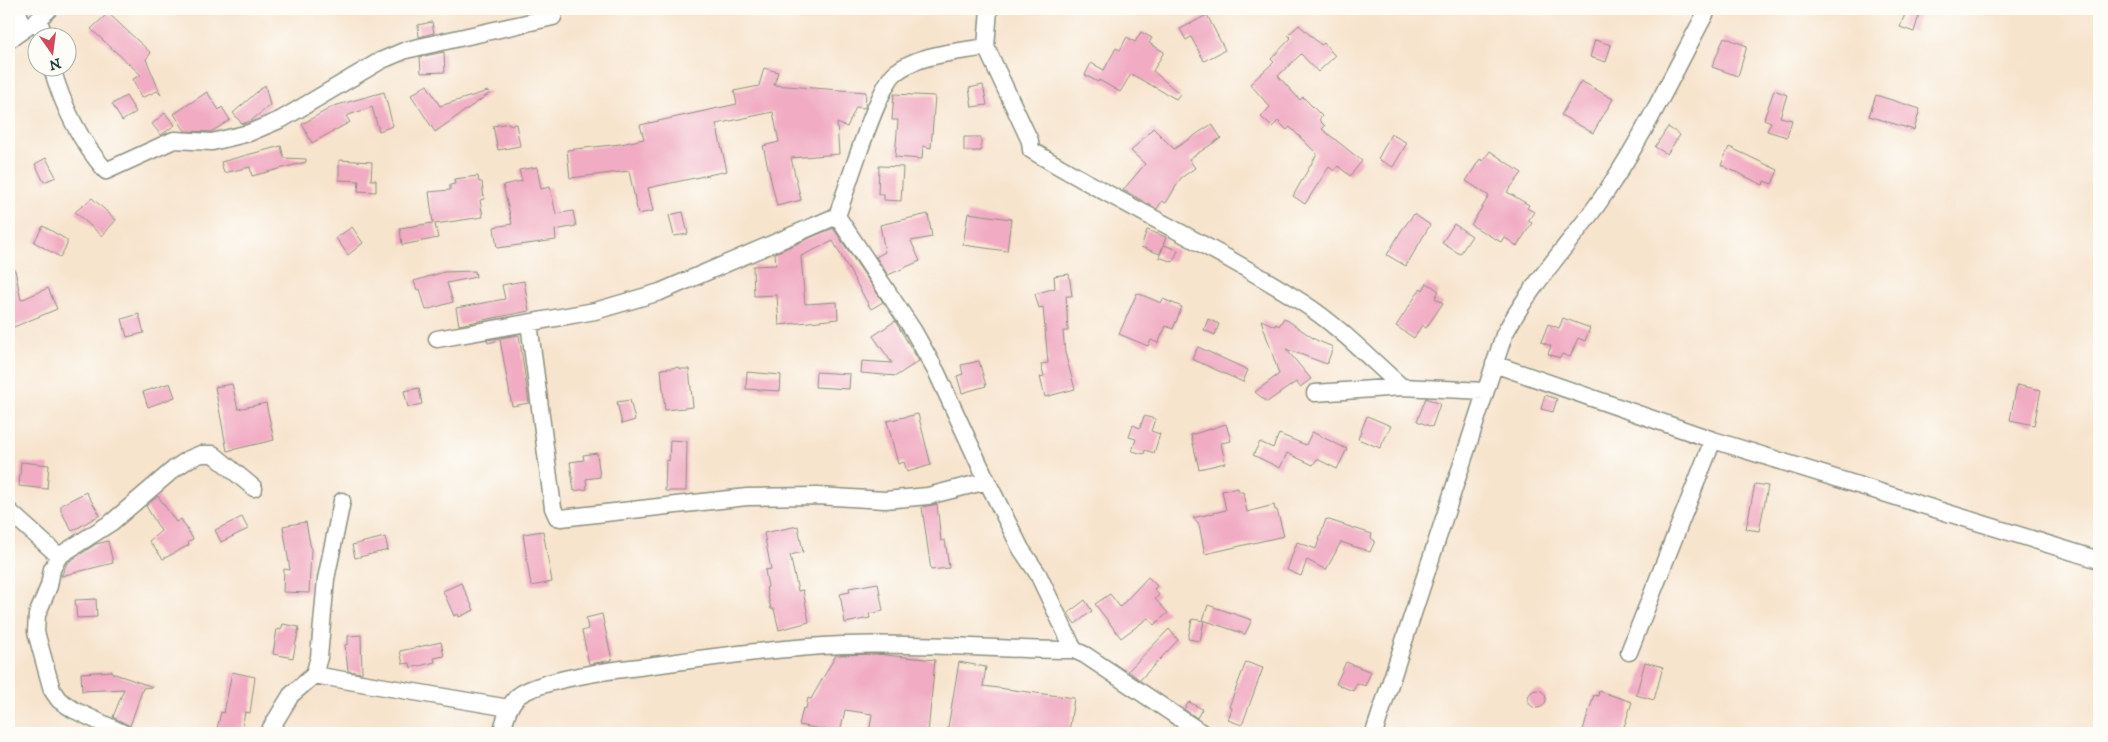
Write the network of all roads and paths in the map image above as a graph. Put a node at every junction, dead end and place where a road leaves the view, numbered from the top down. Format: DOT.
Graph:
graph roads {
  1 [pos="18,9"];
  2 [pos="988,9"];
  3 [pos="1708,9"];
  4 [pos="44,14"];
  5 [pos="553,17"];
  6 [pos="44,28"];
  7 [pos="15,35"];
  8 [pos="986,47"];
  9 [pos="55,78"];
  10 [pos="837,216"];
  11 [pos="529,323"];
  12 [pos="437,340"];
  13 [pos="1494,364"];
  14 [pos="1402,387"];
  15 [pos="1485,391"];
  16 [pos="1315,393"];
  17 [pos="1713,440"];
  18 [pos="987,481"];
  19 [pos="254,488"];
  20 [pos="342,501"];
  21 [pos="9,511"];
  22 [pos="59,556"];
  23 [pos="2099,560"];
  24 [pos="1074,650"];
  25 [pos="1629,652"];
  26 [pos="314,675"];
  27 [pos="509,708"];
  28 [pos="123,733"];
  29 [pos="268,733"];
  30 [pos="501,733"];
  31 [pos="1202,733"];
  32 [pos="1374,733"];
  1 -- 7 [label="street"];
  2 -- 8 [label="street"];
  3 -- 13 [label="street"];
  4 -- 6 [label="street"];
  4 -- 7 [label="street"];
  5 -- 9 [label="street"];
  8 -- 10 [label="street"];
  8 -- 14 [label="street"];
  10 -- 11 [label="street"];
  10 -- 18 [label="street"];
  11 -- 12 [label="street"];
  11 -- 18 [label="street"];
  13 -- 15 [label="street"];
  13 -- 17 [label="street"];
  14 -- 15 [label="street"];
  14 -- 16 [label="street"];
  15 -- 32 [label="street"];
  17 -- 23 [label="street"];
  17 -- 25 [label="street"];
  18 -- 24 [label="street"];
  19 -- 22 [label="street"];
  20 -- 26 [label="street"];
  21 -- 22 [label="street"];
  22 -- 28 [label="street"];
  24 -- 27 [label="street"];
  24 -- 31 [label="street"];
  26 -- 27 [label="street"];
  26 -- 29 [label="street"];
  27 -- 30 [label="street"];
}
